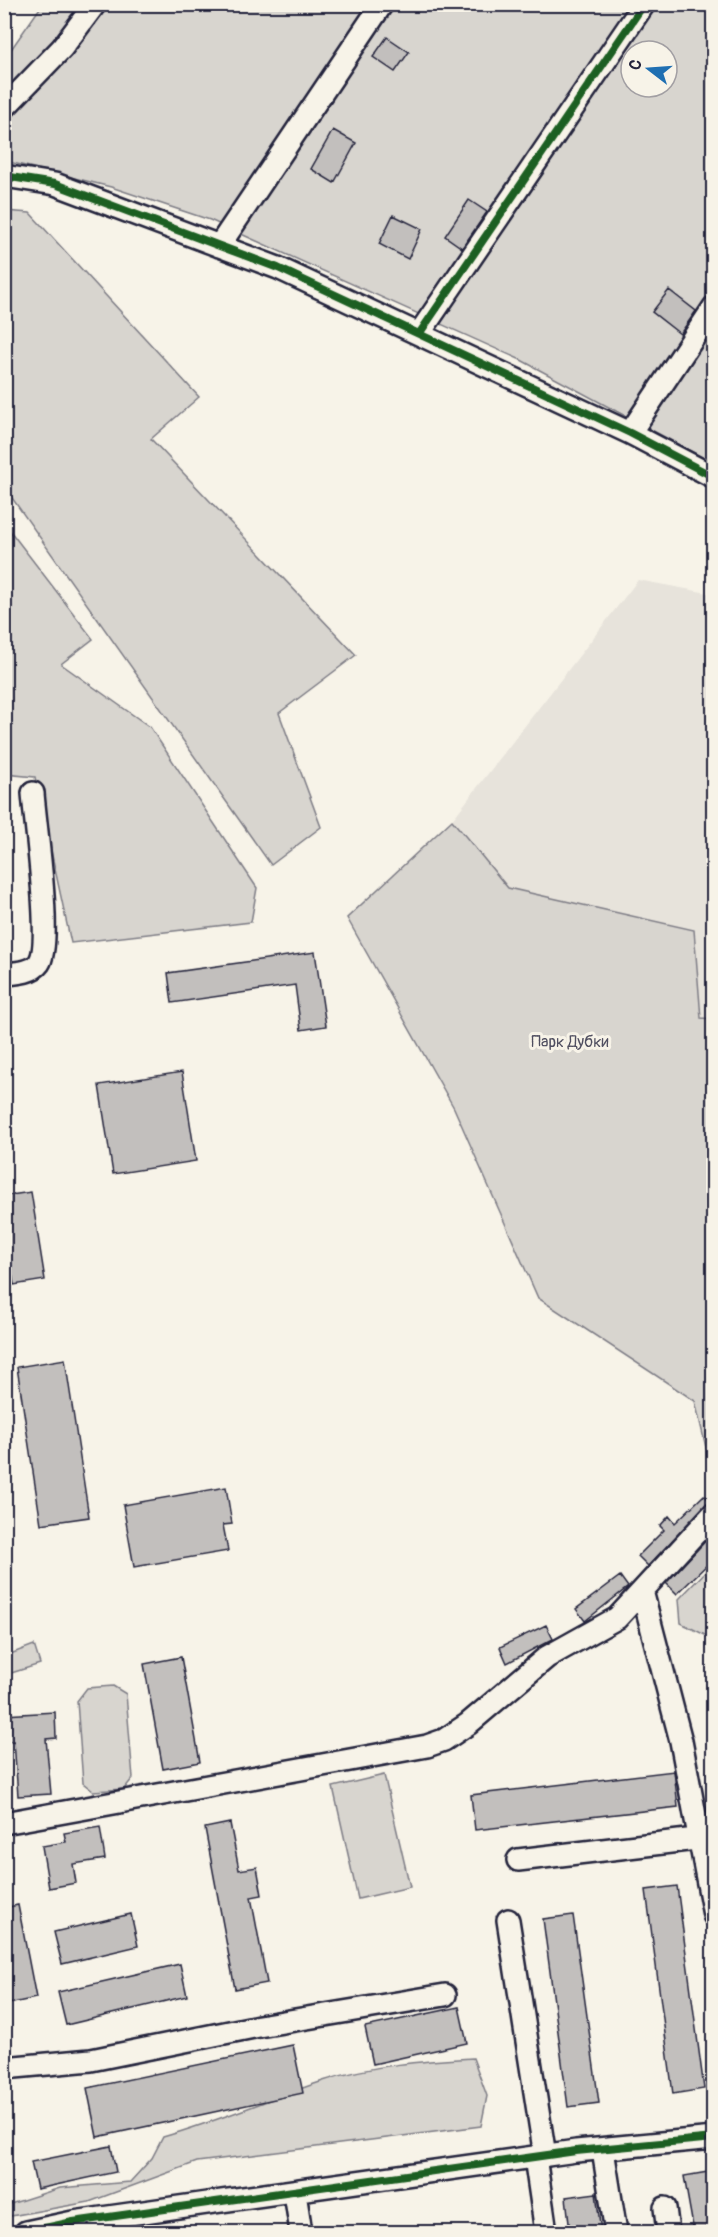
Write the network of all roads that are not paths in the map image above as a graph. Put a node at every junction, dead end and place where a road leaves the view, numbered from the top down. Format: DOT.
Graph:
graph roads {
  1 [pos="95,4"];
  2 [pos="382,4"];
  3 [pos="644,4"];
  4 [pos="4,108"];
  5 [pos="4,176"];
  6 [pos="219,246"];
  7 [pos="714,307"];
  8 [pos="419,334"];
  9 [pos="630,433"];
  10 [pos="714,477"];
  11 [pos="33,793"];
  12 [pos="4,974"];
  13 [pos="714,1513"];
  14 [pos="642,1591"];
  15 [pos="4,1823"];
  16 [pos="706,1838"];
  17 [pos="518,1860"];
  18 [pos="714,1915"];
  19 [pos="508,1920"];
  20 [pos="445,1995"];
  21 [pos="4,2068"];
  22 [pos="714,2138"];
  23 [pos="603,2150"];
  24 [pos="540,2156"];
  25 [pos="295,2193"];
  26 [pos="665,2208"];
  27 [pos="74,2227"];
  28 [pos="26,2232"];
  29 [pos="301,2232"];
  30 [pos="546,2232"];
  31 [pos="616,2232"];
  32 [pos="668,2232"];
  1 -- 4 [label="street"];
  2 -- 6 [label="street"];
  3 -- 8 [label="street"];
  5 -- 6 [label="street"];
  6 -- 8 [label="street"];
  7 -- 9 [label="street"];
  8 -- 9 [label="street"];
  9 -- 10 [label="street"];
  11 -- 12 [label="street"];
  13 -- 14 [label="street"];
  14 -- 15 [label="street"];
  14 -- 16 [label="street"];
  16 -- 17 [label="street"];
  16 -- 18 [label="street"];
  19 -- 24 [label="street"];
  20 -- 21 [label="street"];
  22 -- 23 [label="street"];
  23 -- 24 [label="street"];
  23 -- 31 [label="street"];
  24 -- 25 [label="street"];
  24 -- 30 [label="street"];
  25 -- 27 [label="street"];
  25 -- 29 [label="street"];
  26 -- 32 [label="street"];
  27 -- 28 [label="street"];
}
